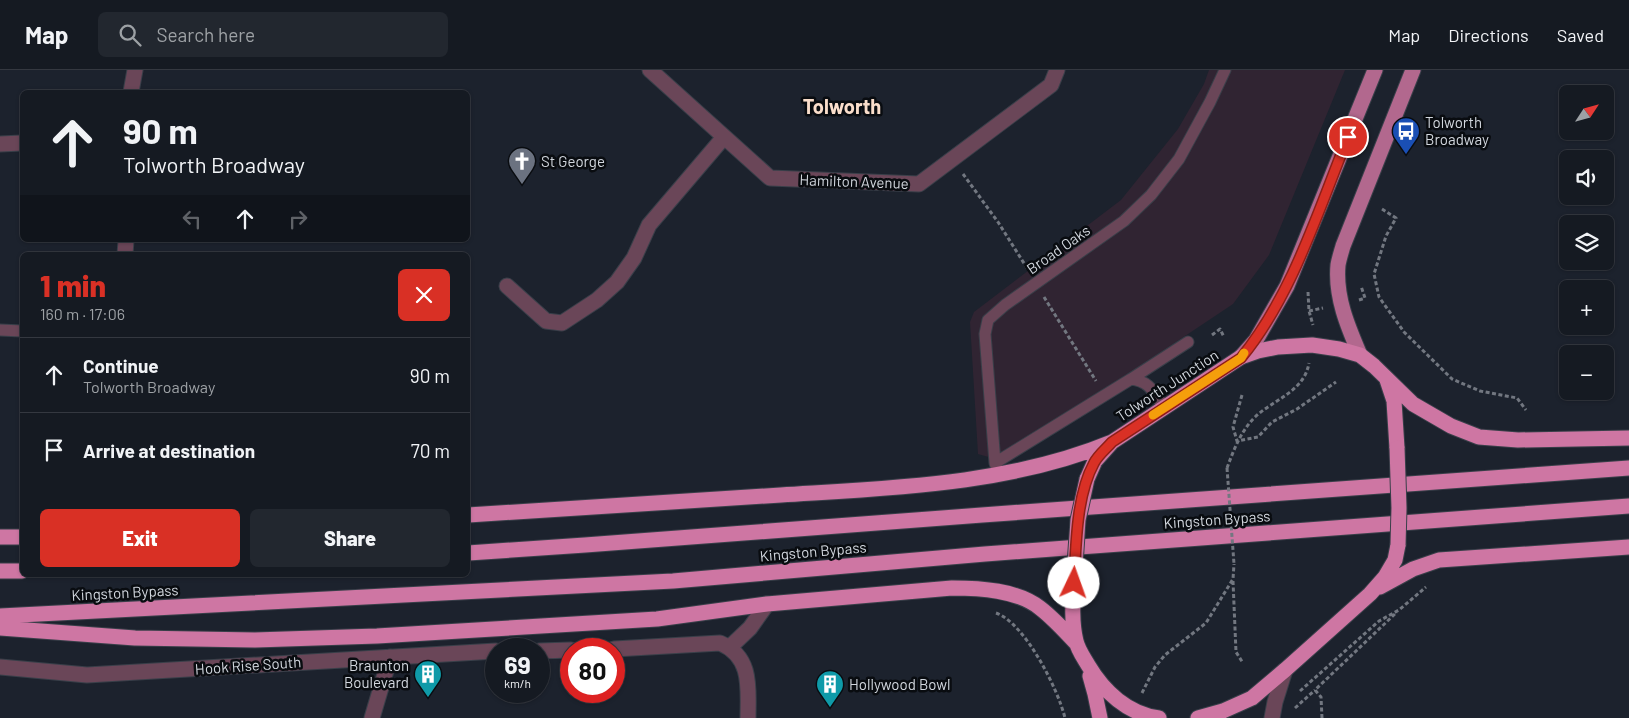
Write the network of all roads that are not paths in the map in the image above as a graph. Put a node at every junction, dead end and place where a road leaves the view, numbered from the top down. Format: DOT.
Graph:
graph roads {
  1 [pos="135,70"];
  2 [pos="650,70"];
  3 [pos="1057,70"];
  4 [pos="1225,70"];
  5 [pos="1375,70"];
  6 [pos="1413,70"];
  7 [pos="132,90"];
  8 [pos="724,137"];
  9 [pos="20,143"];
  10 [pos="0,144"];
  11 [pos="507,286"];
  12 [pos="0,330"];
  13 [pos="20,331"];
  14 [pos="1188,342"];
  15 [pos="1360,355"];
  16 [pos="1241,358"];
  17 [pos="1386,377"];
  18 [pos="1131,379"];
  19 [pos="1164,407"];
  20 [pos="1627,437"];
  21 [pos="1112,442"];
  22 [pos="997,468"];
  23 [pos="1629,468"];
  24 [pos="1629,506"];
  25 [pos="470,516"];
  26 [pos="20,537"];
  27 [pos="0,538"];
  28 [pos="1629,547"];
  29 [pos="470,553"];
  30 [pos="0,570"];
  31 [pos="20,571"];
  32 [pos="1370,594"];
  33 [pos="767,604"];
  34 [pos="0,616"];
  35 [pos="0,628"];
  36 [pos="1076,643"];
  37 [pos="730,647"];
  38 [pos="625,648"];
  39 [pos="485,653"];
  40 [pos="390,657"];
  41 [pos="1085,660"];
  42 [pos="0,667"];
  43 [pos="1285,670"];
  44 [pos="1252,698"];
  45 [pos="372,718"];
  46 [pos="748,718"];
  47 [pos="1100,718"];
  48 [pos="1159,718"];
  49 [pos="1198,718"];
  50 [pos="1233,718"];
  51 [pos="1272,718"];
  1 -- 7 [label="street"];
  2 -- 8 [label="street, Hamilton Avenue"];
  3 -- 8 [label="street, Hamilton Avenue"];
  4 -- 22 [label="lane, Broad Oaks"];
  5 -- 16 [label="main road"];
  6 -- 15 [label="main road"];
  8 -- 11 [label="street"];
  9 -- 10 [label="street"];
  12 -- 13 [label="lane"];
  14 -- 18 [label="lane"];
  15 -- 16 [label="highway, Tolworth Junction"];
  15 -- 17 [label="highway, Tolworth Junction"];
  16 -- 19 [label="highway, Tolworth Junction"];
  17 -- 20 [label="highway, Tolworth Junction"];
  17 -- 32 [label="highway, bridge"];
  18 -- 19 [label="lane"];
  18 -- 22 [label="lane"];
  19 -- 21 [label="highway, Tolworth Junction"];
  21 -- 22 [label="highway"];
  21 -- 36 [label="highway, Tolworth Junction, bridge"];
  22 -- 25 [label="highway"];
  23 -- 29 [label="highway, Kingston Bypass"];
  24 -- 34 [label="highway, Kingston Bypass"];
  26 -- 27 [label="highway"];
  28 -- 32 [label="highway"];
  30 -- 31 [label="highway"];
  32 -- 43 [label="highway"];
  33 -- 35 [label="highway"];
  33 -- 36 [label="highway"];
  33 -- 37 [label="street"];
  36 -- 41 [label="highway, Tolworth Junction"];
  37 -- 38 [label="street"];
  37 -- 46 [label="street"];
  39 -- 40 [label="street, Hook Rise South"];
  40 -- 42 [label="street, Hook Rise South"];
  40 -- 45 [label="street"];
  41 -- 47 [label="highway"];
  41 -- 48 [label="highway, Tolworth Junction"];
  43 -- 44 [label="highway"];
  43 -- 51 [label="street"];
  44 -- 49 [label="highway"];
  44 -- 50 [label="highway"];
}
